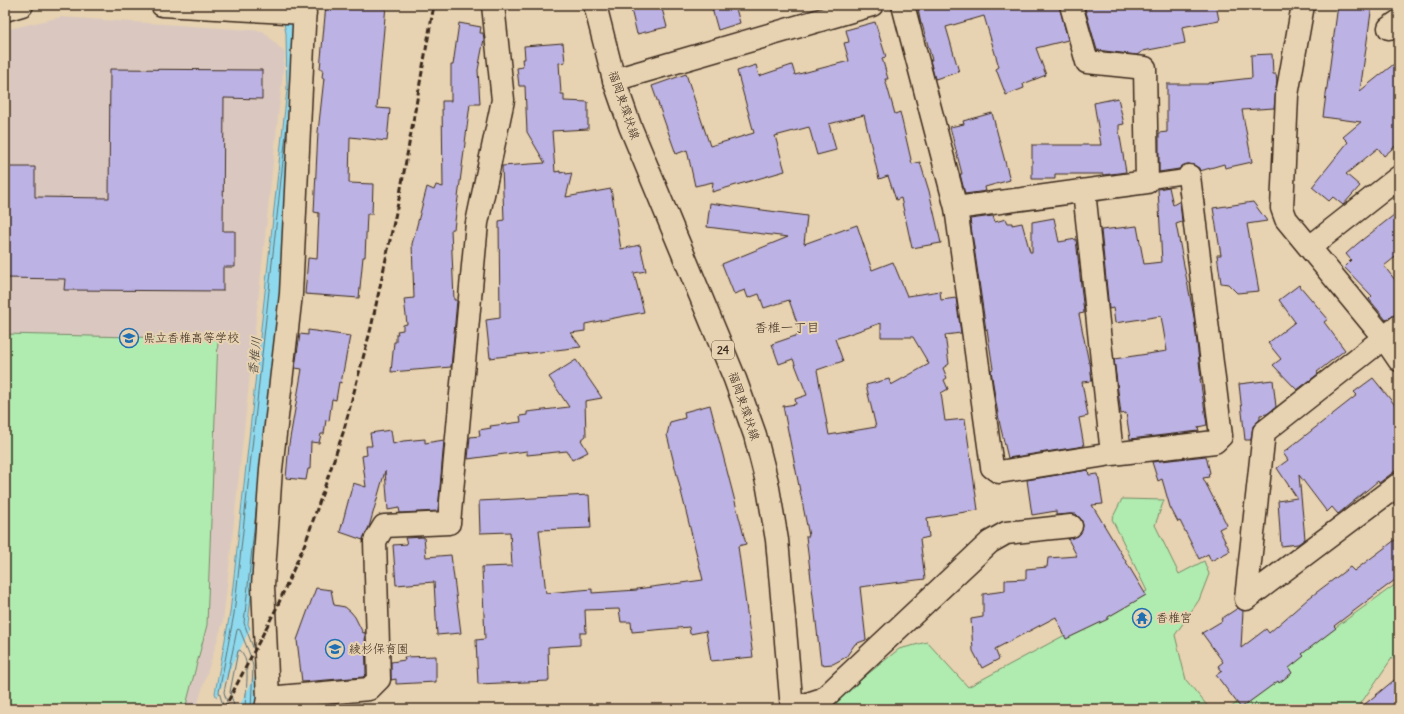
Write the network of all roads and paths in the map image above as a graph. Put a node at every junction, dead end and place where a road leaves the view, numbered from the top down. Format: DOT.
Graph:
graph roads {
  1 [pos="22,5"];
  2 [pos="162,5"];
  3 [pos="493,5"];
  4 [pos="595,5"];
  5 [pos="872,5"];
  6 [pos="904,5"];
  7 [pos="1071,5"];
  8 [pos="1303,5"];
  9 [pos="305,9"];
  10 [pos="5,10"];
  11 [pos="614,80"];
  12 [pos="1189,176"];
  13 [pos="1399,177"];
  14 [pos="1147,182"];
  15 [pos="1084,191"];
  16 [pos="956,208"];
  17 [pos="1310,247"];
  18 [pos="1391,332"];
  19 [pos="1399,360"];
  20 [pos="1112,454"];
  21 [pos="1399,484"];
  22 [pos="1071,526"];
  23 [pos="267,703"];
  24 [pos="792,709"];
  1 -- 10 [label="street"];
  2 -- 9 [label="street"];
  3 -- 23 [label="street"];
  4 -- 11 [label="street, 福岡東環状線 / 24"];
  5 -- 11 [label="street"];
  6 -- 16 [label="street"];
  7 -- 14 [label="street"];
  8 -- 17 [label="street"];
  9 -- 23 [label="street"];
  11 -- 24 [label="street, 福岡東環状線 / 24"];
  12 -- 14 [label="lane"];
  12 -- 20 [label="street"];
  13 -- 17 [label="street"];
  14 -- 15 [label="street"];
  15 -- 16 [label="street"];
  15 -- 20 [label="street"];
  16 -- 20 [label="street"];
  17 -- 18 [label="street"];
  18 -- 19 [label="street"];
  18 -- 21 [label="street"];
  22 -- 24 [label="street"];
}
